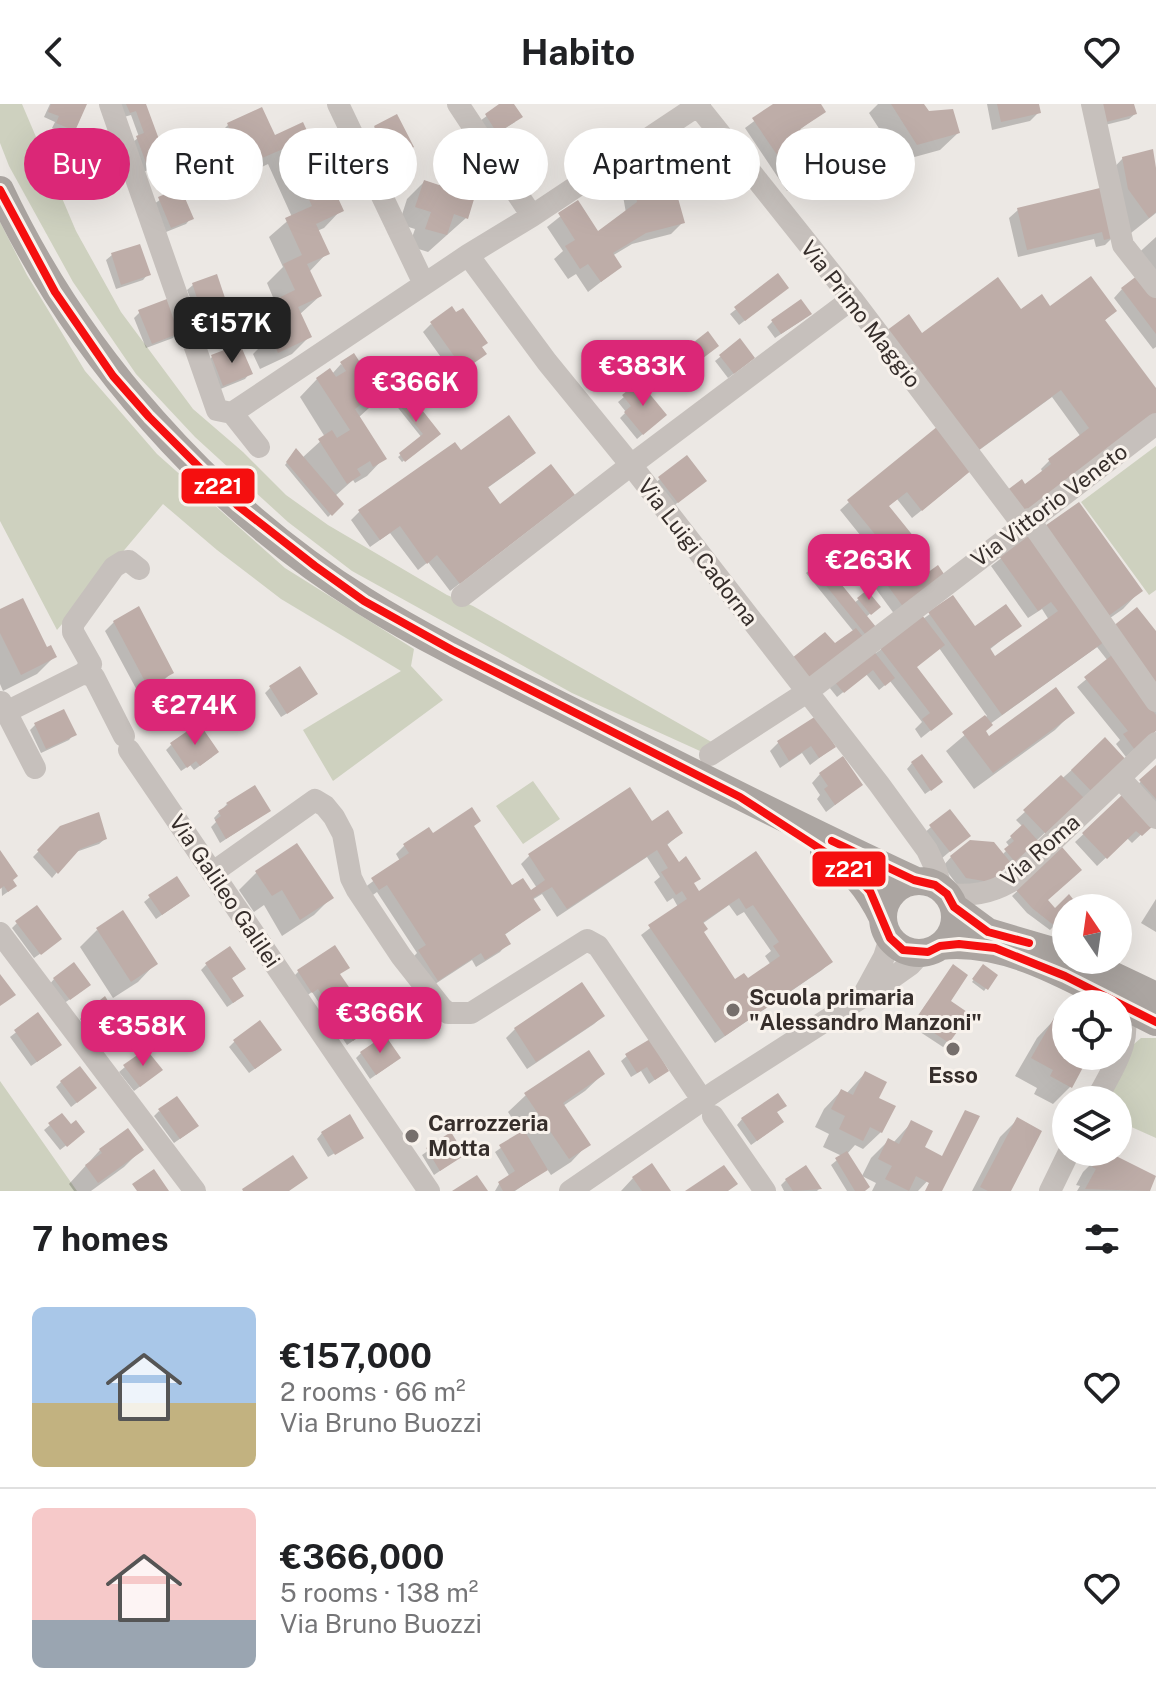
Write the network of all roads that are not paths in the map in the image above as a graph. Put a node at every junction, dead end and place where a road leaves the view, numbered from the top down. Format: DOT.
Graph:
graph roads {
  1 [pos="110,104"];
  2 [pos="338,104"];
  3 [pos="458,104"];
  4 [pos="1092,104"];
  5 [pos="699,105"];
  6 [pos="0,190"];
  7 [pos="532,216"];
  8 [pos="468,255"];
  9 [pos="424,284"];
  10 [pos="1156,287"];
  11 [pos="852,299"];
  12 [pos="232,413"];
  13 [pos="1156,424"];
  14 [pos="259,447"];
  15 [pos="631,465"];
  16 [pos="1026,522"];
  17 [pos="139,569"];
  18 [pos="462,596"];
  19 [pos="84,673"];
  20 [pos="807,692"];
  21 [pos="1156,701"];
  22 [pos="3,706"];
  23 [pos="1156,743"];
  24 [pos="710,755"];
  25 [pos="35,768"];
  26 [pos="1120,778"];
  27 [pos="740,797"];
  28 [pos="1156,818"];
  29 [pos="212,873"];
  30 [pos="935,891"];
  31 [pos="886,928"];
  32 [pos="0,933"];
  33 [pos="930,950"];
  34 [pos="1052,951"];
  35 [pos="1110,974"];
  36 [pos="1092,990"];
  37 [pos="865,993"];
  38 [pos="1156,996"];
  39 [pos="1132,1011"];
  40 [pos="1156,1022"];
  41 [pos="708,1109"];
  42 [pos="1062,1166"];
  43 [pos="195,1191"];
  44 [pos="429,1191"];
  45 [pos="570,1191"];
  46 [pos="765,1191"];
  47 [pos="1050,1191"];
  1 -- 12 [label="street"];
  2 -- 9 [label="street"];
  3 -- 7 [label="street"];
  4 -- 10 [label="street"];
  5 -- 7 [label="street"];
  5 -- 11 [label="street, Via Primo Maggio"];
  6 -- 27 [label="main road"];
  7 -- 8 [label="street"];
  8 -- 9 [label="street"];
  8 -- 15 [label="street, Via Luigi Cadorna"];
  9 -- 12 [label="street"];
  11 -- 15 [label="street"];
  11 -- 16 [label="street, Via Primo Maggio"];
  12 -- 14 [label="street"];
  13 -- 16 [label="street, Via Vittorio Veneto"];
  15 -- 18 [label="street"];
  15 -- 20 [label="street, Via Luigi Cadorna"];
  16 -- 20 [label="street, Via Vittorio Veneto"];
  16 -- 21 [label="street, Via Primo Maggio"];
  17 -- 19 [label="street"];
  19 -- 22 [label="street"];
  19 -- 29 [label="street, Via Galileo Galilei"];
  20 -- 24 [label="street, Via Vittorio Veneto"];
  20 -- 30 [label="street, Via Luigi Cadorna"];
  22 -- 25 [label="street"];
  23 -- 26 [label="street, Via Roma"];
  26 -- 28 [label="street"];
  26 -- 30 [label="street, Via Roma"];
  27 -- 30 [label="main road"];
  27 -- 31 [label="main road"];
  29 -- 41 [label="street"];
  29 -- 44 [label="street, Via Galileo Galilei"];
  30 -- 31 [label="main road"];
  30 -- 33 [label="main road"];
  30 -- 34 [label="main road"];
  31 -- 33 [label="main road"];
  31 -- 37 [label="street"];
  32 -- 43 [label="street"];
  33 -- 36 [label="main road"];
  33 -- 37 [label="street"];
  35 -- 38 [label="main road"];
  37 -- 41 [label="street"];
  39 -- 40 [label="main road"];
  41 -- 45 [label="street"];
  41 -- 46 [label="street"];
  42 -- 47 [label="street"];
}
